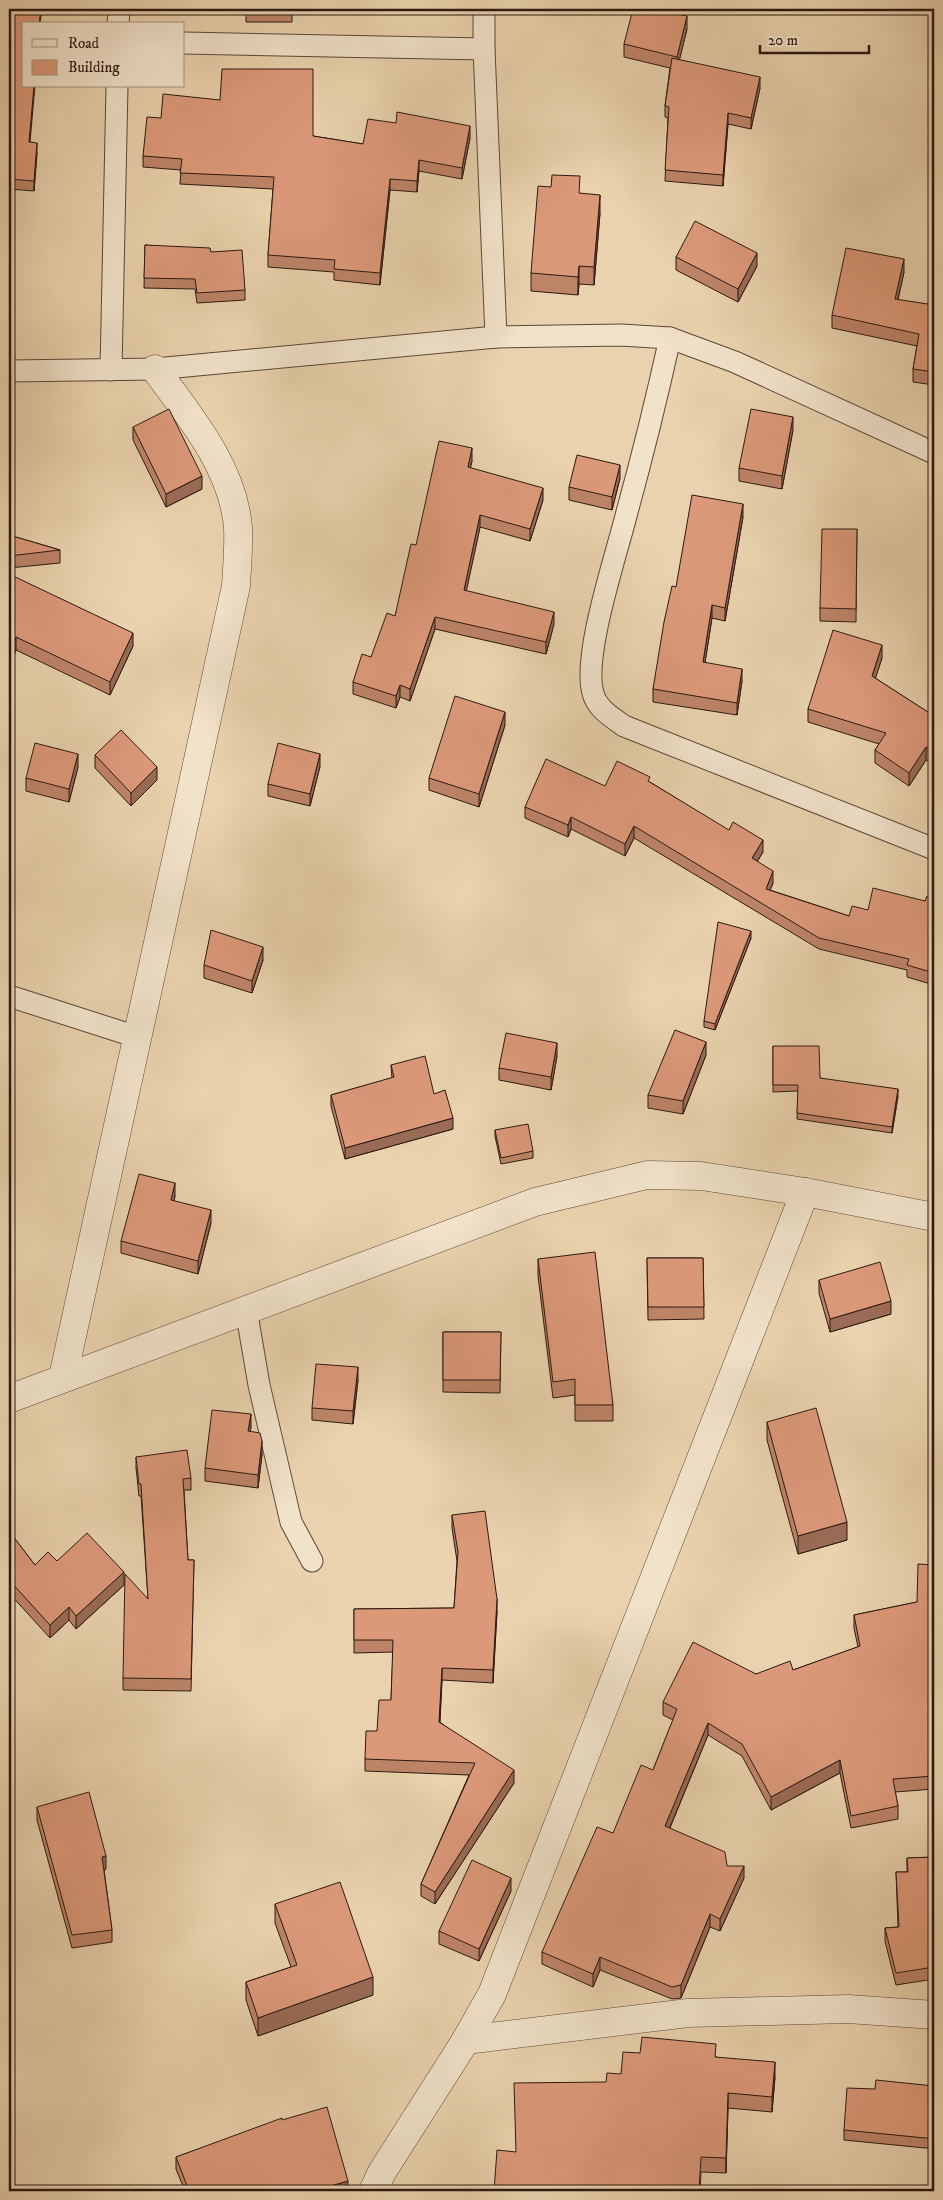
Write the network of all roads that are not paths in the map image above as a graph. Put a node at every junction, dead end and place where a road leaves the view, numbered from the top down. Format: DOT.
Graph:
graph roads {
  1 [pos="119,9"];
  2 [pos="484,9"];
  3 [pos="118,22"];
  4 [pos="185,44"];
  5 [pos="484,49"];
  6 [pos="117,88"];
  7 [pos="496,337"];
  8 [pos="670,338"];
  9 [pos="155,369"];
  10 [pos="111,370"];
  11 [pos="9,371"];
  12 [pos="934,453"];
  13 [pos="934,849"];
  14 [pos="9,996"];
  15 [pos="136,1037"];
  16 [pos="805,1192"];
  17 [pos="934,1217"];
  18 [pos="246,1309"];
  19 [pos="63,1377"];
  20 [pos="9,1399"];
  21 [pos="312,1561"];
  22 [pos="934,2015"];
  23 [pos="466,2040"];
  24 [pos="373,2191"];
  1 -- 3 [label="lane"];
  2 -- 5 [label="lane"];
  4 -- 5 [label="lane"];
  5 -- 7 [label="lane"];
  6 -- 10 [label="lane"];
  7 -- 8 [label="lane"];
  7 -- 9 [label="lane"];
  8 -- 12 [label="lane"];
  8 -- 13 [label="lane"];
  9 -- 10 [label="lane"];
  9 -- 15 [label="street"];
  10 -- 11 [label="lane"];
  14 -- 15 [label="lane"];
  15 -- 19 [label="street"];
  16 -- 17 [label="street"];
  16 -- 18 [label="street"];
  16 -- 23 [label="street"];
  18 -- 19 [label="street"];
  18 -- 21 [label="lane"];
  19 -- 20 [label="street"];
  22 -- 23 [label="street"];
  23 -- 24 [label="street"];
}
